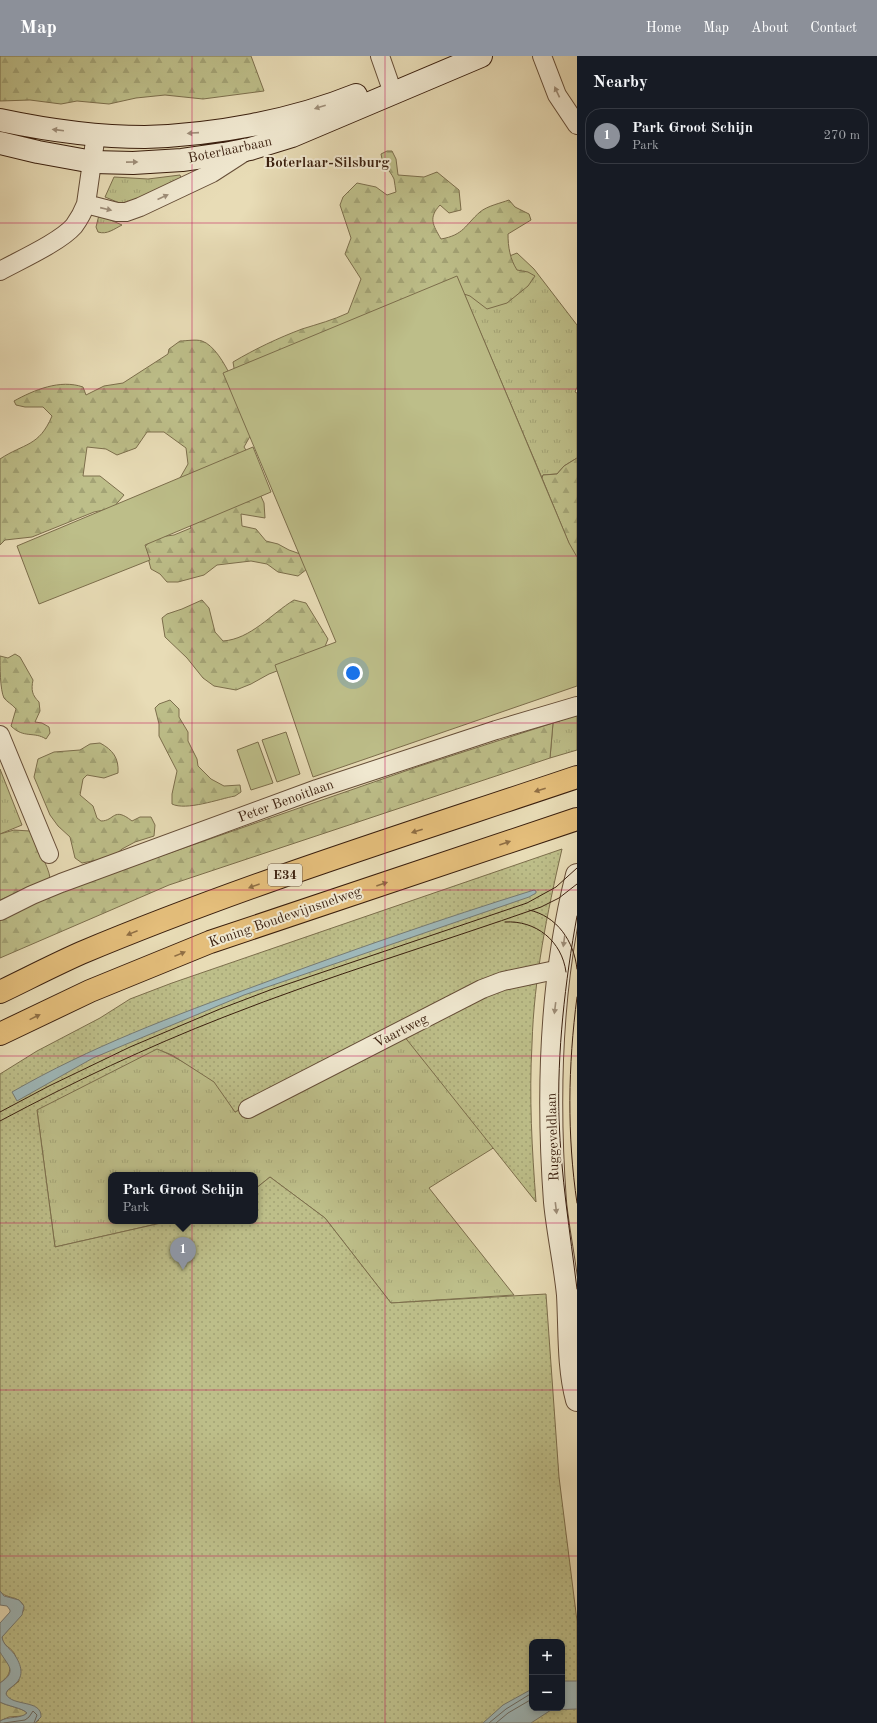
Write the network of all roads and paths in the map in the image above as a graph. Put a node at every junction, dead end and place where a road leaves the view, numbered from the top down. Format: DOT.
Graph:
graph roads {
  1 [pos="380,56"];
  2 [pos="447,56"];
  3 [pos="480,56"];
  4 [pos="542,56"];
  5 [pos="391,87"];
  6 [pos="0,120"];
  7 [pos="577,125"];
  8 [pos="96,134"];
  9 [pos="0,143"];
  10 [pos="250,148"];
  11 [pos="93,162"];
  12 [pos="86,204"];
  13 [pos="0,272"];
  14 [pos="577,706"];
  15 [pos="0,735"];
  16 [pos="577,778"];
  17 [pos="568,822"];
  18 [pos="48,854"];
  19 [pos="577,875"];
  20 [pos="0,911"];
  21 [pos="560,969"];
  22 [pos="0,992"];
  23 [pos="0,1034"];
  24 [pos="248,1109"];
  25 [pos="577,1400"];
  1 -- 5 [label="street"];
  2 -- 5 [label="main road, Boterlaarbaan"];
  3 -- 5 [label="main road, Boterlaarbaan"];
  7 -- 4 [label="street, one-way"];
  5 -- 8 [label="main road, Boterlaarbaan, one-way"];
  5 -- 10 [label="main road, Boterlaarbaan"];
  8 -- 6 [label="main road, Boterlaarbaan, one-way"];
  8 -- 11 [label="street"];
  9 -- 11 [label="main road, Boterlaarbaan"];
  11 -- 10 [label="main road, Boterlaarbaan, one-way"];
  12 -- 10 [label="street, one-way"];
  11 -- 12 [label="street"];
  12 -- 13 [label="street"];
  14 -- 20 [label="street, Peter Benoitlaan"];
  15 -- 18 [label="street"];
  16 -- 22 [label="highway, E34, one-way"];
  23 -- 17 [label="highway, Koning Boudewijnsnelweg, one-way"];
  19 -- 21 [label="main road, Ruggeveldlaan, one-way"];
  21 -- 24 [label="street, Vaartweg"];
  21 -- 25 [label="main road, Ruggeveldlaan, one-way"];
}
